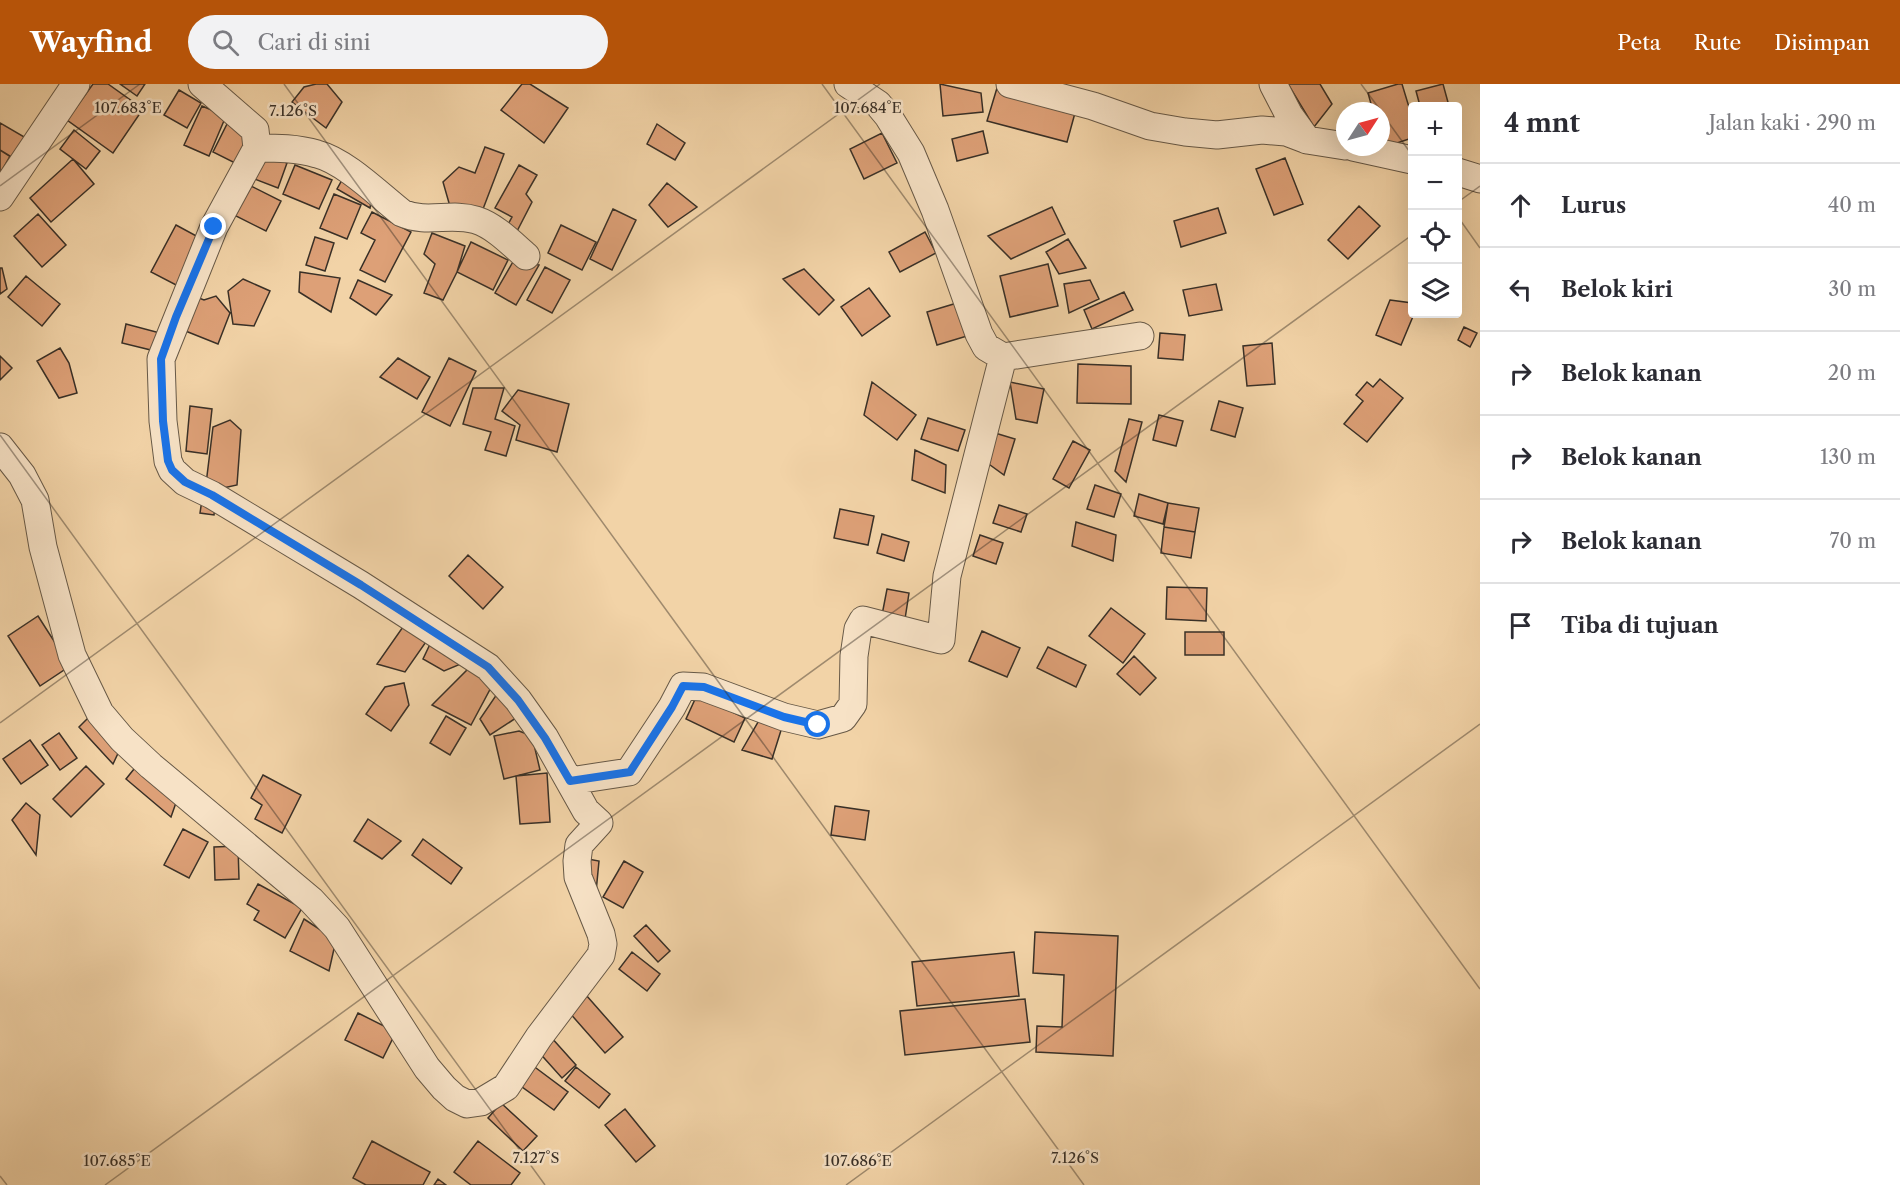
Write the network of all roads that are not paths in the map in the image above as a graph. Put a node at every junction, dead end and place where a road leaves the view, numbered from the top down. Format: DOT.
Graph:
graph roads {
  1 [pos="76,84"];
  2 [pos="202,84"];
  3 [pos="848,84"];
  4 [pos="1010,84"];
  5 [pos="1273,84"];
  6 [pos="1307,141"];
  7 [pos="1336,145"];
  8 [pos="257,148"];
  9 [pos="1390,155"];
  10 [pos="1408,159"];
  11 [pos="1462,173"];
  12 [pos="1480,179"];
  13 [pos="0,197"];
  14 [pos="526,256"];
  15 [pos="1140,336"];
  16 [pos="1003,357"];
  17 [pos="0,447"];
  18 [pos="570,781"];
  1 -- 13 [label="street"];
  2 -- 8 [label="street"];
  3 -- 16 [label="street"];
  4 -- 6 [label="street"];
  5 -- 6 [label="street"];
  6 -- 7 [label="street"];
  8 -- 14 [label="street"];
  8 -- 18 [label="street"];
  9 -- 10 [label="street"];
  11 -- 12 [label="street"];
  15 -- 16 [label="street"];
  16 -- 18 [label="street"];
  17 -- 18 [label="street"];
}
